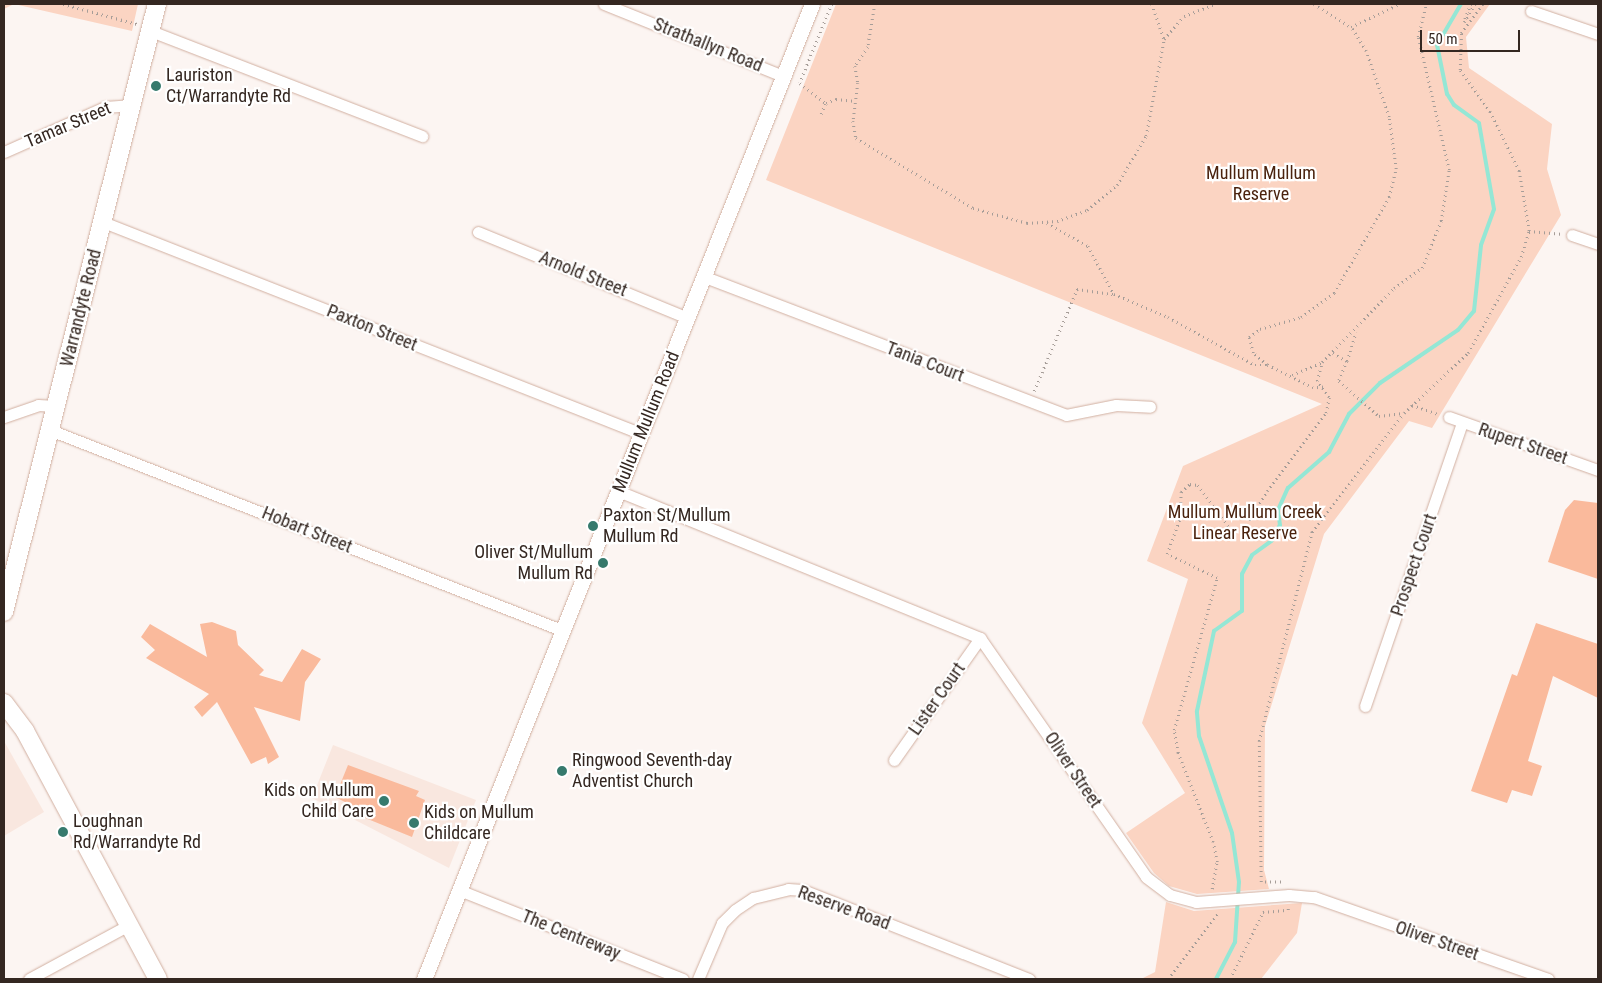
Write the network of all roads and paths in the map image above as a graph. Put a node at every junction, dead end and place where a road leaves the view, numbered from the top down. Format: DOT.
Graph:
graph roads {
  1 [pos="63,4"];
  2 [pos="157,4"];
  3 [pos="604,4"];
  4 [pos="812,4"];
  5 [pos="832,4"];
  6 [pos="875,4"];
  7 [pos="1152,4"];
  8 [pos="1216,4"];
  9 [pos="1314,4"];
  10 [pos="1399,4"];
  11 [pos="1426,4"];
  12 [pos="1471,4"];
  13 [pos="1475,4"];
  14 [pos="1483,4"];
  15 [pos="1532,11"];
  16 [pos="1351,27"];
  17 [pos="144,28"];
  18 [pos="1598,34"];
  19 [pos="1164,39"];
  20 [pos="783,76"];
  21 [pos="856,101"];
  22 [pos="826,103"];
  23 [pos="133,105"];
  24 [pos="822,114"];
  25 [pos="422,136"];
  26 [pos="4,152"];
  27 [pos="103,222"];
  28 [pos="1047,223"];
  29 [pos="1529,231"];
  30 [pos="478,232"];
  31 [pos="1572,234"];
  32 [pos="1598,244"];
  33 [pos="705,277"];
  34 [pos="1114,294"];
  35 [pos="688,318"];
  36 [pos="1356,330"];
  37 [pos="1333,353"];
  38 [pos="1347,361"];
  39 [pos="1322,362"];
  40 [pos="1268,365"];
  41 [pos="1292,375"];
  42 [pos="1323,387"];
  43 [pos="1030,402"];
  44 [pos="1412,405"];
  45 [pos="56,406"];
  46 [pos="1150,407"];
  47 [pos="1404,413"];
  48 [pos="4,417"];
  49 [pos="1449,417"];
  50 [pos="1462,423"];
  51 [pos="50,430"];
  52 [pos="642,434"];
  53 [pos="1598,470"];
  54 [pos="618,491"];
  55 [pos="4,612"];
  56 [pos="564,631"];
  57 [pos="980,638"];
  58 [pos="4,703"];
  59 [pos="1365,706"];
  60 [pos="894,760"];
  61 [pos="459,890"];
  62 [pos="1212,891"];
  63 [pos="1289,894"];
  64 [pos="1229,899"];
  65 [pos="129,925"];
  66 [pos="29,979"];
  67 [pos="158,979"];
  68 [pos="424,979"];
  69 [pos="683,979"];
  70 [pos="698,979"];
  71 [pos="1029,979"];
  72 [pos="1168,979"];
  73 [pos="1230,979"];
  74 [pos="1548,979"];
  1 -- 17 [label="path"];
  2 -- 17 [label="main road, Warrandyte Road"];
  3 -- 20 [label="street, Strathallyn Road"];
  4 -- 20 [label="street, Mullum Mullum Road"];
  5 -- 22 [label="path"];
  6 -- 21 [label="path"];
  7 -- 19 [label="path"];
  8 -- 19 [label="path"];
  9 -- 16 [label="path"];
  10 -- 16 [label="path"];
  11 -- 36 [label="path"];
  12 -- 13 [label="path"];
  14 -- 29 [label="path"];
  15 -- 18 [label="street"];
  16 -- 40 [label="path"];
  17 -- 23 [label="main road, Warrandyte Road"];
  17 -- 25 [label="street"];
  19 -- 28 [label="path"];
  20 -- 33 [label="street, Mullum Mullum Road"];
  21 -- 22 [label="path"];
  21 -- 28 [label="path"];
  22 -- 24 [label="path"];
  23 -- 26 [label="street, Tamar Street"];
  23 -- 27 [label="main road, Warrandyte Road"];
  27 -- 45 [label="main road, Warrandyte Road"];
  27 -- 52 [label="street, Paxton Street"];
  28 -- 34 [label="path"];
  29 -- 31 [label="path"];
  29 -- 44 [label="path"];
  30 -- 35 [label="street, Arnold Street"];
  31 -- 32 [label="street"];
  33 -- 35 [label="street, Mullum Mullum Road"];
  33 -- 43 [label="street, Tania Court"];
  34 -- 40 [label="path"];
  34 -- 43 [label="path"];
  35 -- 52 [label="street, Mullum Mullum Road"];
  36 -- 37 [label="path"];
  36 -- 38 [label="path"];
  37 -- 38 [label="path"];
  37 -- 39 [label="path"];
  38 -- 47 [label="path"];
  39 -- 41 [label="path"];
  39 -- 42 [label="path"];
  40 -- 41 [label="path"];
  41 -- 42 [label="path"];
  42 -- 62 [label="path"];
  43 -- 46 [label="street, Tania Court"];
  44 -- 47 [label="path"];
  44 -- 49 [label="path"];
  45 -- 48 [label="street"];
  45 -- 51 [label="main road, Warrandyte Road"];
  47 -- 63 [label="path"];
  49 -- 50 [label="street, Rupert Street"];
  50 -- 53 [label="street, Rupert Street"];
  50 -- 59 [label="street, Prospect Court"];
  51 -- 55 [label="main road, Warrandyte Road"];
  51 -- 56 [label="street, Hobart Street"];
  52 -- 54 [label="street, Mullum Mullum Road"];
  54 -- 56 [label="street, Mullum Mullum Road"];
  54 -- 57 [label="street"];
  56 -- 61 [label="street, Mullum Mullum Road"];
  57 -- 60 [label="street, Lister Court"];
  57 -- 64 [label="street, Oliver Street"];
  58 -- 65 [label="main road"];
  61 -- 68 [label="street, Mullum Mullum Road"];
  61 -- 69 [label="street, The Centreway"];
  63 -- 64 [label="street, Oliver Street"];
  63 -- 73 [label="path"];
  63 -- 74 [label="street, Oliver Street"];
  64 -- 72 [label="path"];
  65 -- 66 [label="street"];
  65 -- 67 [label="main road"];
  70 -- 71 [label="street, Reserve Road"];
}
